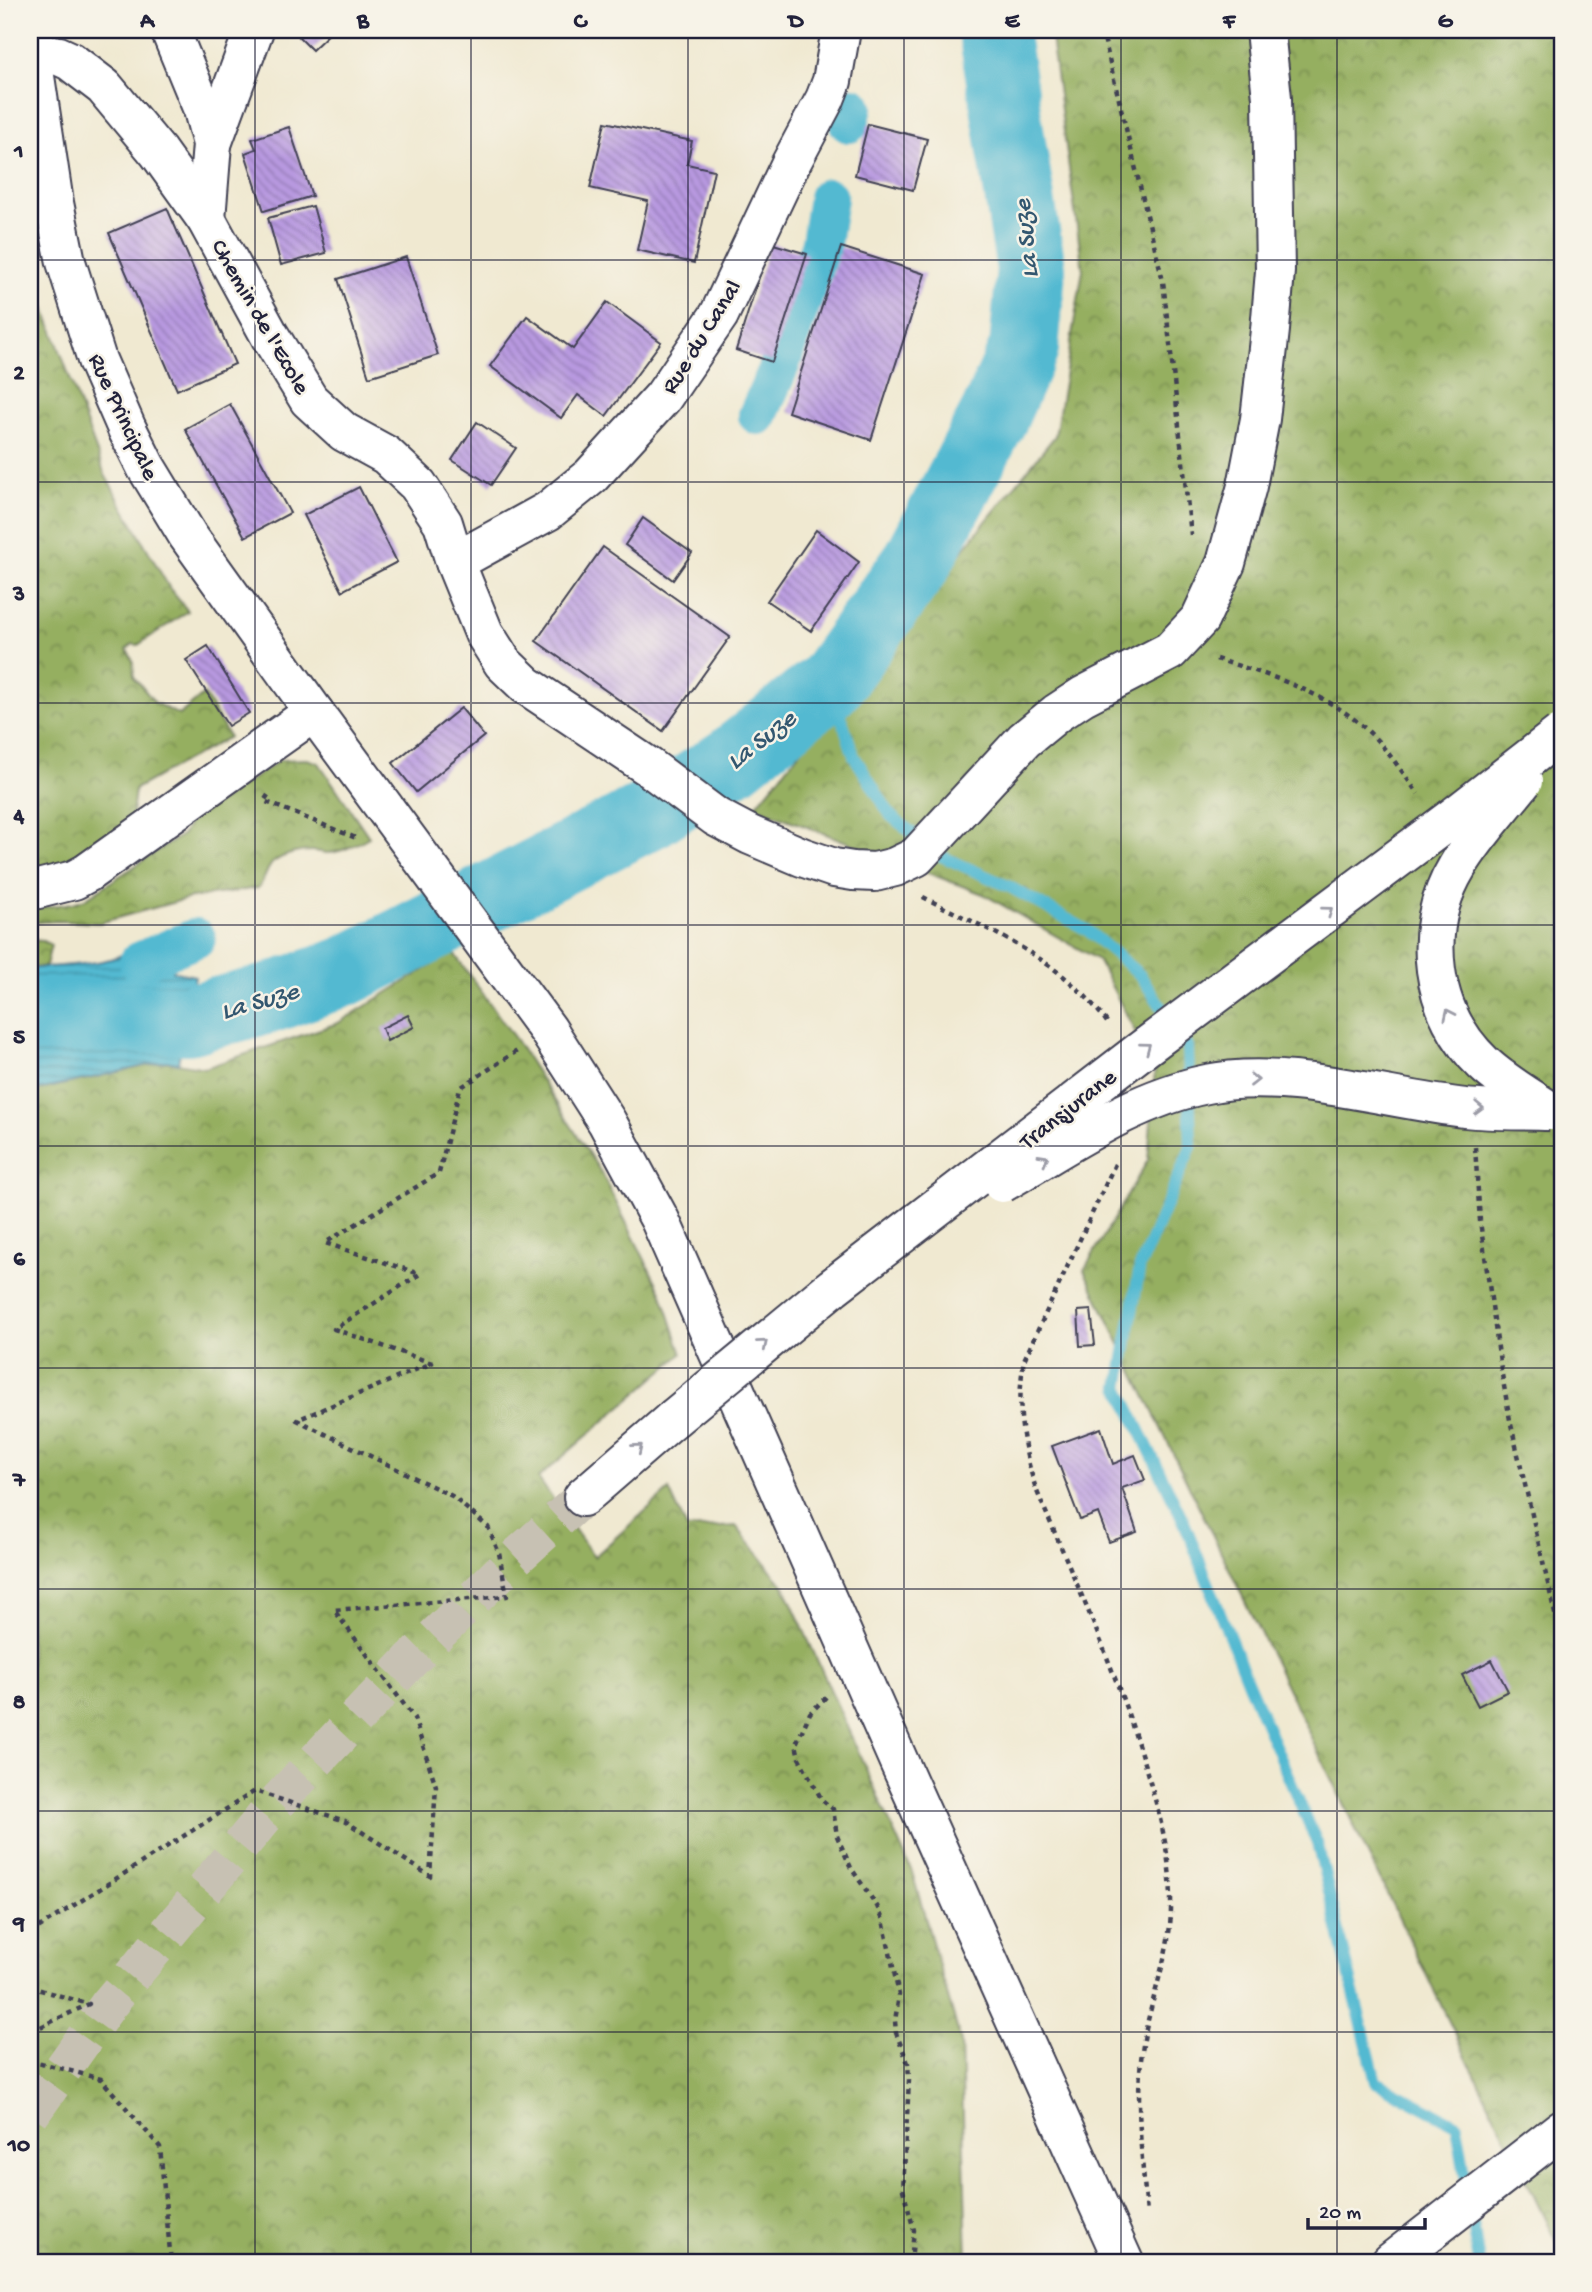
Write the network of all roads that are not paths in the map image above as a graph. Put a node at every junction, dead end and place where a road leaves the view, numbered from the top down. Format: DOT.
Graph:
graph roads {
  1 [pos="170,30"];
  2 [pos="254,30"];
  3 [pos="841,30"];
  4 [pos="1265,30"];
  5 [pos="31,47"];
  6 [pos="212,144"];
  7 [pos="206,219"];
  8 [pos="455,562"];
  9 [pos="325,726"];
  10 [pos="1561,733"];
  11 [pos="30,891"];
  12 [pos="1556,1112"];
  13 [pos="878,1254"];
  14 [pos="593,1487"];
  15 [pos="1562,2129"];
  16 [pos="1124,2262"];
  17 [pos="1391,2262"];
  1 -- 6 [label="main road, Chemin de l'Ecole"];
  2 -- 6 [label="main road"];
  3 -- 8 [label="main road, Rue du Canal"];
  4 -- 8 [label="main road, Chemin de l'Ecole"];
  5 -- 7 [label="main road, Chemin de l'Ecole"];
  5 -- 9 [label="main road, Rue Principale"];
  6 -- 7 [label="main road, Chemin de l'Ecole"];
  7 -- 8 [label="main road, Chemin de l'Ecole"];
  9 -- 11 [label="main road"];
  9 -- 16 [label="main road, Rue Principale"];
  12 -- 10 [label="main road, one-way, bridge"];
  13 -- 10 [label="main road, Transjurane, one-way, bridge"];
  13 -- 12 [label="main road, one-way, bridge"];
  14 -- 13 [label="main road, Transjurane, one-way, bridge"];
  15 -- 17 [label="main road"];
}
